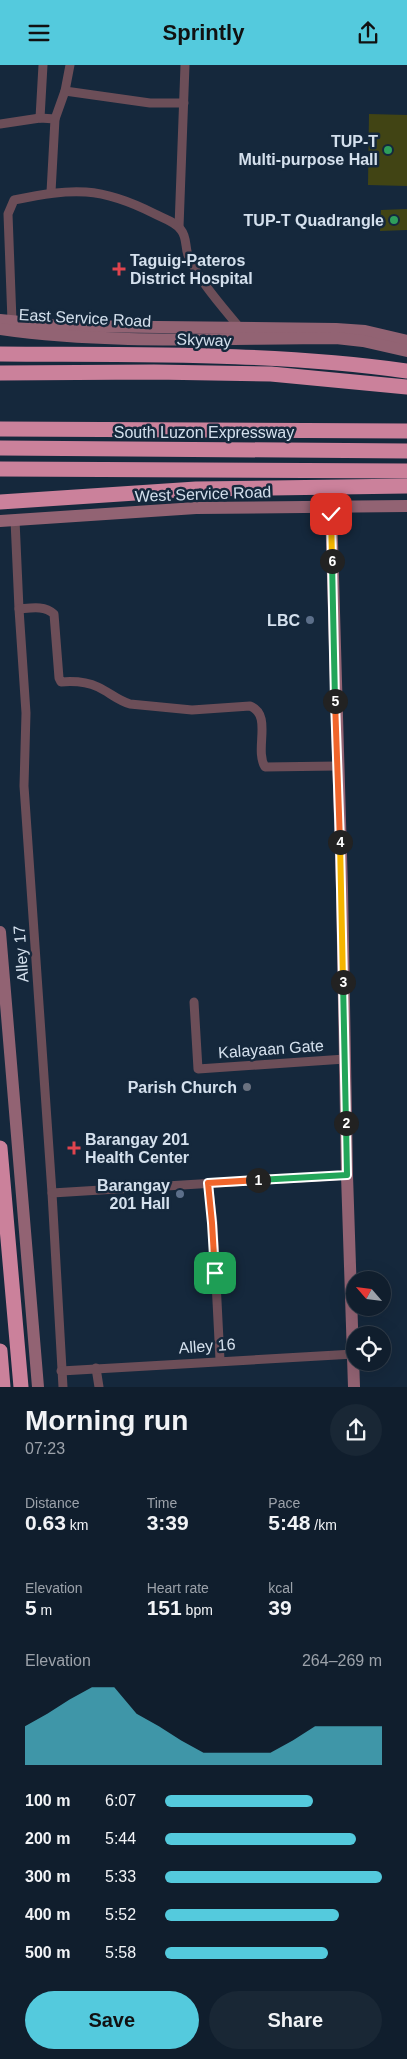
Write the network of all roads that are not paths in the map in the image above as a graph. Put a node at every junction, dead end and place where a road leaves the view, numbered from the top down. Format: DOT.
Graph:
graph roads {
  1 [pos="43,65"];
  2 [pos="70,65"];
  3 [pos="185,65"];
  4 [pos="65,91"];
  5 [pos="184,103"];
  6 [pos="40,118"];
  7 [pos="55,119"];
  8 [pos="0,124"];
  9 [pos="51,192"];
  10 [pos="179,227"];
  11 [pos="6,320"];
  12 [pos="239,327"];
  13 [pos="0,329"];
  14 [pos="62,331"];
  15 [pos="407,341"];
  16 [pos="407,351"];
  17 [pos="0,354"];
  18 [pos="407,371"];
  19 [pos="0,373"];
  20 [pos="407,387"];
  21 [pos="0,429"];
  22 [pos="407,431"];
  23 [pos="0,448"];
  24 [pos="407,451"];
  25 [pos="0,469"];
  26 [pos="407,471"];
  27 [pos="407,486"];
  28 [pos="0,502"];
  29 [pos="407,506"];
  30 [pos="331,507"];
  31 [pos="15,520"];
  32 [pos="0,521"];
  33 [pos="19,609"];
  34 [pos="337,767"];
  35 [pos="0,932"];
  36 [pos="194,1002"];
  37 [pos="345,1059"];
  38 [pos="0,1148"];
  39 [pos="347,1175"];
  40 [pos="208,1183"];
  41 [pos="52,1193"];
  42 [pos="353,1326"];
  43 [pos="0,1351"];
  44 [pos="346,1354"];
  45 [pos="220,1360"];
  46 [pos="96,1368"];
  47 [pos="62,1371"];
  48 [pos="354,1371"];
  49 [pos="3,1387"];
  50 [pos="21,1387"];
  51 [pos="38,1387"];
  52 [pos="63,1387"];
  53 [pos="99,1387"];
  54 [pos="354,1387"];
  1 -- 6 [label="street"];
  2 -- 4 [label="street"];
  3 -- 5 [label="street"];
  4 -- 5 [label="street"];
  4 -- 7 [label="street"];
  5 -- 10 [label="street"];
  6 -- 7 [label="street"];
  6 -- 8 [label="street"];
  7 -- 9 [label="street"];
  9 -- 10 [label="street"];
  9 -- 11 [label="street"];
  10 -- 12 [label="street"];
  11 -- 14 [label="main road, East Service Road"];
  12 -- 14 [label="main road, East Service Road"];
  12 -- 15 [label="main road, East Service Road"];
  13 -- 14 [label="main road, East Service Road"];
  14 -- 16 [label="main road, East Service Road"];
  17 -- 18 [label="highway, Skyway"];
  19 -- 20 [label="highway, Skyway"];
  21 -- 22 [label="highway"];
  23 -- 24 [label="highway, South Luzon Expressway"];
  25 -- 26 [label="highway"];
  27 -- 28 [label="highway"];
  29 -- 30 [label="main road, West Service Road"];
  30 -- 31 [label="main road, West Service Road"];
  30 -- 34 [label="main road"];
  31 -- 32 [label="main road, West Service Road"];
  31 -- 33 [label="street, Alley 17"];
  33 -- 34 [label="street"];
  33 -- 41 [label="street, Alley 17"];
  34 -- 37 [label="main road"];
  35 -- 51 [label="main road"];
  36 -- 37 [label="street, Kalayaan Gate"];
  37 -- 39 [label="main road"];
  38 -- 50 [label="highway"];
  39 -- 40 [label="street"];
  39 -- 42 [label="main road"];
  40 -- 41 [label="street"];
  40 -- 45 [label="street"];
  41 -- 47 [label="street, Alley 17"];
  43 -- 49 [label="highway"];
  44 -- 45 [label="street, Alley 16"];
  45 -- 46 [label="street, Alley 16"];
  46 -- 47 [label="street, Alley 16"];
  46 -- 53 [label="street"];
  47 -- 52 [label="street, Alley 17"];
  48 -- 54 [label="main road"];
}
